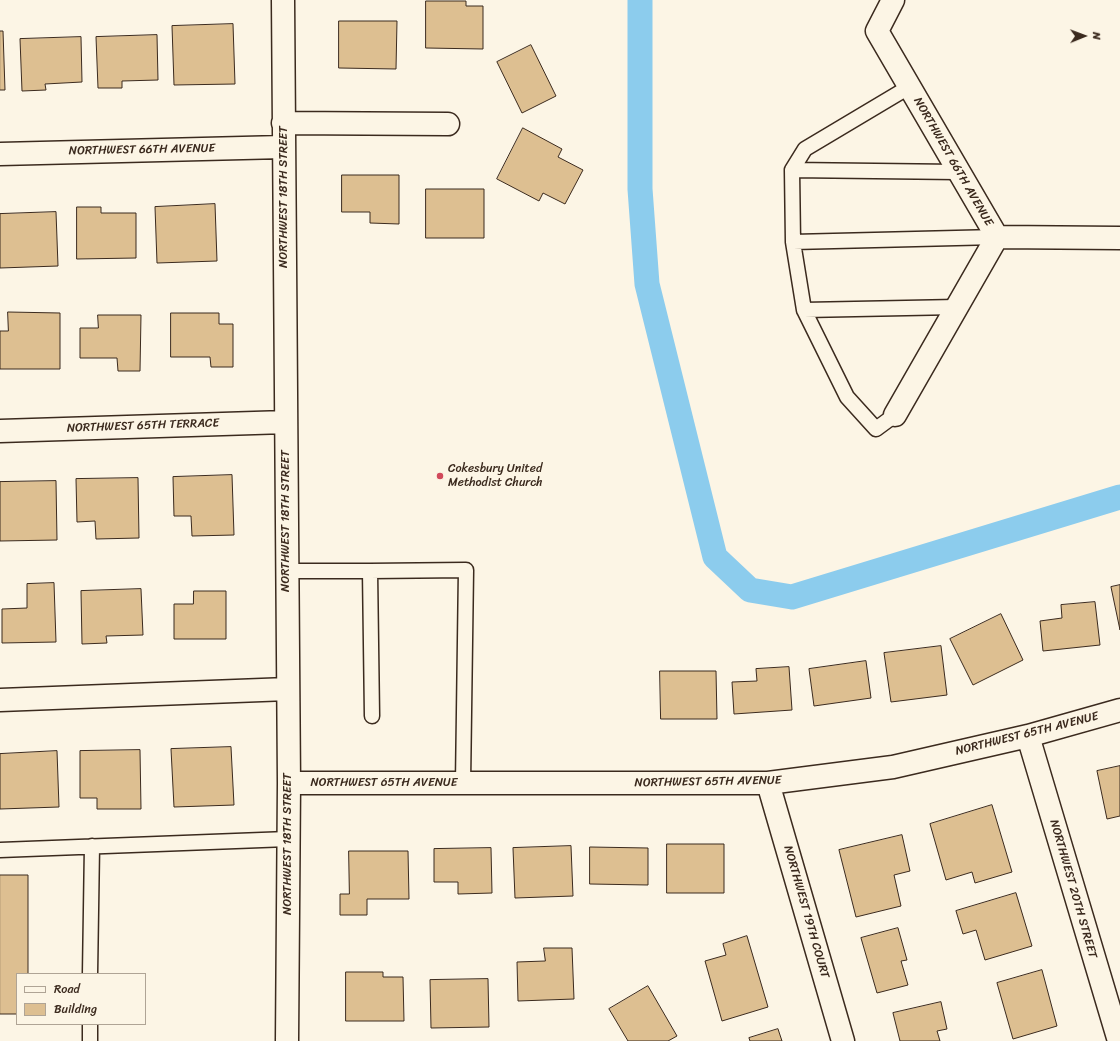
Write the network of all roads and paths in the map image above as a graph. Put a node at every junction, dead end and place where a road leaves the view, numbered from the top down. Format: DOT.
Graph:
graph roads {
  1 [pos="283,0"];
  2 [pos="893,0"];
  3 [pos="909,87"];
  4 [pos="283,123"];
  5 [pos="448,124"];
  6 [pos="283,147"];
  7 [pos="0,154"];
  8 [pos="792,170"];
  9 [pos="958,172"];
  10 [pos="997,237"];
  11 [pos="1120,238"];
  12 [pos="793,242"];
  13 [pos="957,307"];
  14 [pos="804,310"];
  15 [pos="895,415"];
  16 [pos="286,422"];
  17 [pos="0,430"];
  18 [pos="287,571"];
  19 [pos="370,571"];
  20 [pos="288,689"];
  21 [pos="0,700"];
  22 [pos="1120,710"];
  23 [pos="372,716"];
  24 [pos="1028,736"];
  25 [pos="289,783"];
  26 [pos="463,783"];
  27 [pos="768,783"];
  28 [pos="288,839"];
  29 [pos="92,846"];
  30 [pos="0,850"];
  31 [pos="90,973"];
  32 [pos="90,1025"];
  33 [pos="90,1041"];
  34 [pos="287,1041"];
  35 [pos="843,1041"];
  36 [pos="1118,1041"];
  1 -- 4 [label="street, NORTHWEST 18TH STREET"];
  2 -- 3 [label="street, NORTHWEST 66TH AVENUE"];
  3 -- 8 [label="lane"];
  3 -- 9 [label="street, NORTHWEST 66TH AVENUE"];
  4 -- 5 [label="street"];
  4 -- 6 [label="street, NORTHWEST 18TH STREET"];
  6 -- 7 [label="street, NORTHWEST 66TH AVENUE"];
  6 -- 16 [label="street, NORTHWEST 18TH STREET"];
  8 -- 9 [label="lane"];
  8 -- 12 [label="lane"];
  9 -- 10 [label="street, NORTHWEST 66TH AVENUE"];
  10 -- 11 [label="street, NORTHWEST 66TH AVENUE"];
  10 -- 12 [label="lane"];
  10 -- 13 [label="street"];
  12 -- 14 [label="lane"];
  13 -- 14 [label="lane"];
  13 -- 15 [label="street"];
  14 -- 15 [label="lane"];
  16 -- 17 [label="street, NORTHWEST 65TH TERRACE"];
  16 -- 18 [label="street, NORTHWEST 18TH STREET"];
  18 -- 19 [label="lane"];
  18 -- 20 [label="street, NORTHWEST 18TH STREET"];
  19 -- 23 [label="lane"];
  19 -- 26 [label="lane"];
  20 -- 21 [label="street"];
  20 -- 25 [label="street, NORTHWEST 18TH STREET"];
  22 -- 24 [label="street, NORTHWEST 65TH AVENUE"];
  24 -- 27 [label="street, NORTHWEST 65TH AVENUE"];
  24 -- 36 [label="street, NORTHWEST 20TH STREET"];
  25 -- 26 [label="street, NORTHWEST 65TH AVENUE"];
  25 -- 28 [label="street, NORTHWEST 18TH STREET"];
  26 -- 27 [label="street, NORTHWEST 65TH AVENUE"];
  27 -- 35 [label="street, NORTHWEST 19TH COURT"];
  28 -- 29 [label="lane"];
  28 -- 34 [label="street, NORTHWEST 18TH STREET"];
  29 -- 30 [label="lane"];
  29 -- 31 [label="lane"];
  32 -- 33 [label="lane"];
}
